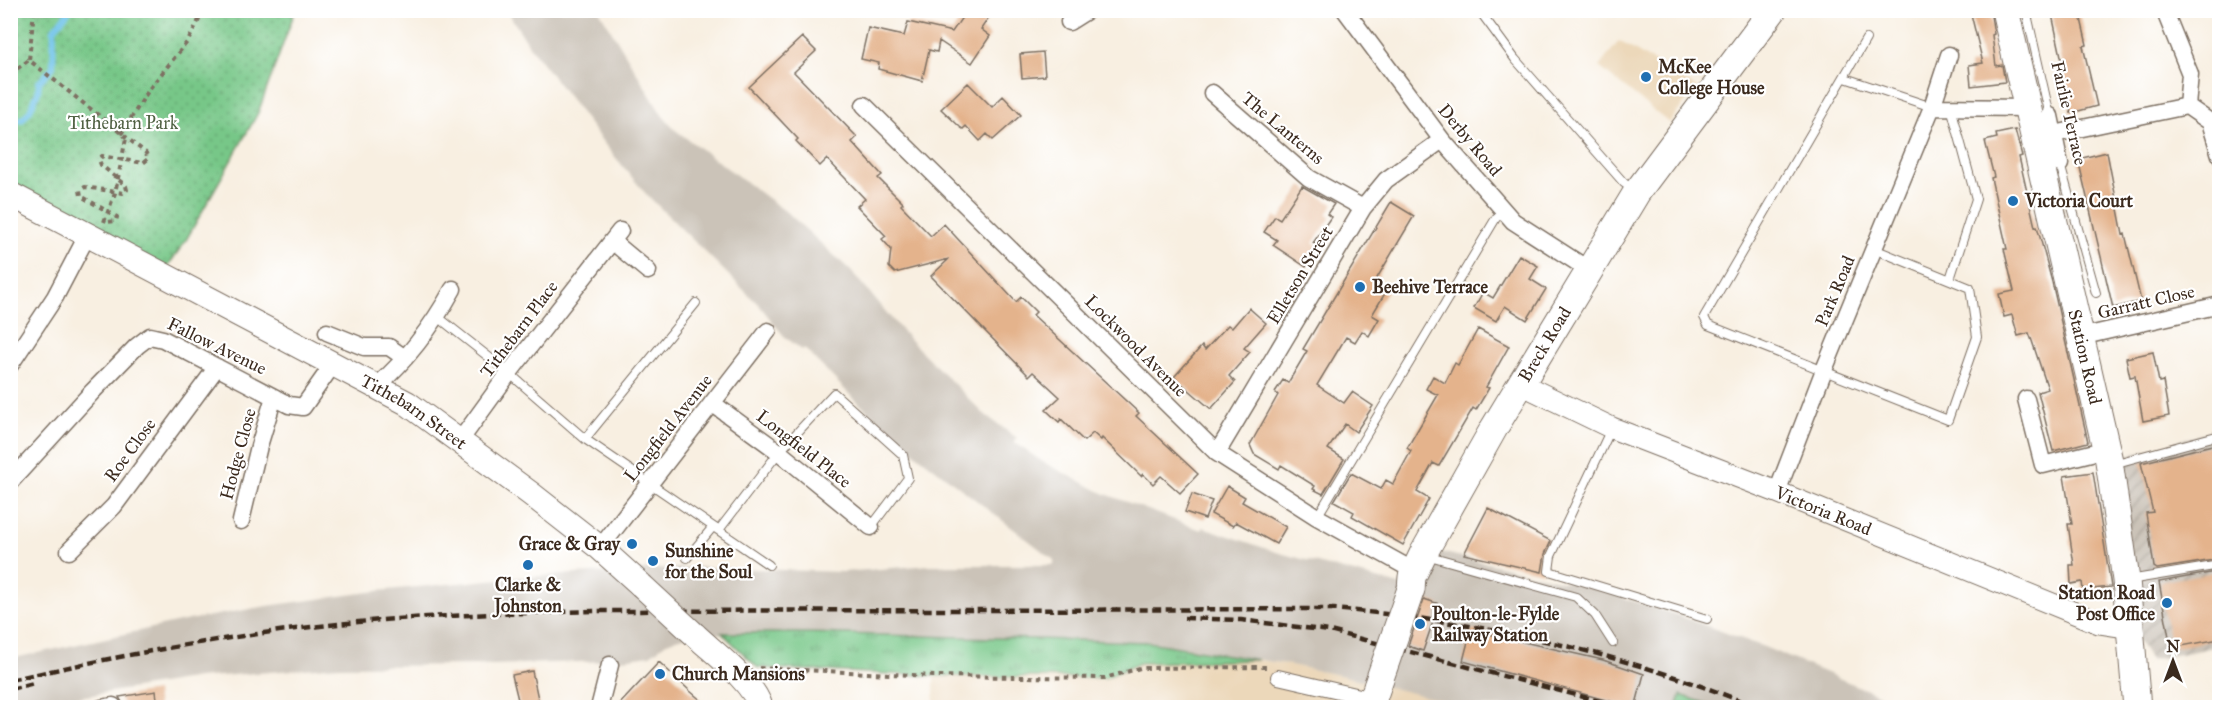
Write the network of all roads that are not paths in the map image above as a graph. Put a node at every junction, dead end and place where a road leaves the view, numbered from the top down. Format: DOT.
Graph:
graph roads {
  1 [pos="1088,10"];
  2 [pos="1345,10"];
  3 [pos="1479,10"];
  4 [pos="1773,10"];
  5 [pos="2004,10"];
  6 [pos="2026,10"];
  7 [pos="2165,12"];
  8 [pos="1069,22"];
  9 [pos="1866,39"];
  10 [pos="1950,55"];
  11 [pos="1845,78"];
  12 [pos="1212,93"];
  13 [pos="864,105"];
  14 [pos="1932,106"];
  15 [pos="2187,106"];
  16 [pos="1951,107"];
  17 [pos="2039,112"];
  18 [pos="2054,134"];
  19 [pos="1442,140"];
  20 [pos="2220,155"];
  21 [pos="2060,164"];
  22 [pos="1637,192"];
  23 [pos="10,194"];
  24 [pos="1363,208"];
  25 [pos="1505,210"];
  26 [pos="88,234"];
  27 [pos="1874,249"];
  28 [pos="1589,270"];
  29 [pos="648,271"];
  30 [pos="1950,279"];
  31 [pos="453,288"];
  32 [pos="2096,293"];
  33 [pos="696,303"];
  34 [pos="2220,305"];
  35 [pos="438,317"];
  36 [pos="768,331"];
  37 [pos="327,332"];
  38 [pos="2080,337"];
  39 [pos="405,358"];
  40 [pos="334,363"];
  41 [pos="10,365"];
  42 [pos="217,367"];
  43 [pos="1824,370"];
  44 [pos="508,373"];
  45 [pos="1521,384"];
  46 [pos="377,386"];
  47 [pos="274,397"];
  48 [pos="2026,399"];
  49 [pos="712,403"];
  50 [pos="1611,428"];
  51 [pos="2220,435"];
  52 [pos="585,439"];
  53 [pos="459,442"];
  54 [pos="779,452"];
  55 [pos="1217,453"];
  56 [pos="2109,457"];
  57 [pos="10,482"];
  58 [pos="650,483"];
  59 [pos="1777,492"];
  60 [pos="1317,517"];
  61 [pos="241,521"];
  62 [pos="872,527"];
  63 [pos="716,529"];
  64 [pos="600,548"];
  65 [pos="69,551"];
  66 [pos="687,558"];
  67 [pos="2220,565"];
  68 [pos="769,566"];
  69 [pos="1416,571"];
  70 [pos="2126,580"];
  71 [pos="1707,619"];
  72 [pos="2131,628"];
  73 [pos="1613,643"];
  74 [pos="610,665"];
  75 [pos="1278,677"];
  76 [pos="1374,697"];
  77 [pos="599,708"];
  78 [pos="761,708"];
  79 [pos="2137,708"];
  1 -- 8 [label="street"];
  2 -- 19 [label="street, Derby Road"];
  3 -- 22 [label="lane"];
  4 -- 22 [label="main road, Breck Road"];
  5 -- 17 [label="main road, Station Road"];
  6 -- 17 [label="lane, Fairlie Terrace"];
  7 -- 15 [label="street"];
  9 -- 11 [label="lane"];
  10 -- 14 [label="street, Park Road"];
  11 -- 14 [label="lane"];
  11 -- 43 [label="lane"];
  12 -- 24 [label="street, The Lanterns"];
  13 -- 55 [label="street, Lockwood Avenue"];
  14 -- 16 [label="street"];
  14 -- 27 [label="street, Park Road"];
  15 -- 18 [label="street"];
  15 -- 20 [label="street"];
  16 -- 17 [label="street"];
  16 -- 30 [label="lane"];
  17 -- 18 [label="street, Fairlie Terrace"];
  17 -- 38 [label="main road, Station Road"];
  18 -- 21 [label="street, Fairlie Terrace"];
  19 -- 24 [label="street, Elletson Street"];
  19 -- 25 [label="street, Derby Road"];
  21 -- 32 [label="lane, Fairlie Terrace"];
  22 -- 28 [label="main road, Breck Road"];
  23 -- 26 [label="main road, Tithebarn Street"];
  24 -- 55 [label="street, Elletson Street"];
  25 -- 28 [label="street, Derby Road"];
  25 -- 60 [label="lane"];
  26 -- 40 [label="main road, Tithebarn Street"];
  26 -- 41 [label="street"];
  27 -- 30 [label="lane"];
  27 -- 43 [label="street, Park Road"];
  28 -- 45 [label="main road, Breck Road"];
  29 -- 44 [label="street, Tithebarn Place"];
  30 -- 43 [label="lane"];
  31 -- 35 [label="street"];
  33 -- 52 [label="lane"];
  34 -- 38 [label="street, Garratt Close"];
  35 -- 39 [label="street"];
  35 -- 44 [label="lane"];
  36 -- 49 [label="street, Longfield Avenue"];
  37 -- 39 [label="street"];
  38 -- 56 [label="main road, Station Road"];
  39 -- 46 [label="street"];
  40 -- 46 [label="main road, Tithebarn Street"];
  40 -- 47 [label="street, Fallow Avenue"];
  42 -- 47 [label="street, Fallow Avenue"];
  42 -- 57 [label="street, Fallow Avenue"];
  42 -- 65 [label="street, Roe Close"];
  43 -- 59 [label="street, Park Road"];
  44 -- 52 [label="lane"];
  44 -- 53 [label="street, Tithebarn Place"];
  45 -- 50 [label="street, Victoria Road"];
  45 -- 69 [label="main road, Breck Road"];
  46 -- 53 [label="main road, Tithebarn Street"];
  47 -- 61 [label="street, Hodge Close"];
  48 -- 56 [label="street"];
  49 -- 54 [label="street, Longfield Place"];
  49 -- 58 [label="street, Longfield Avenue"];
  50 -- 59 [label="street, Victoria Road"];
  50 -- 71 [label="lane"];
  51 -- 56 [label="lane"];
  52 -- 58 [label="lane"];
  53 -- 64 [label="main road, Tithebarn Street"];
  54 -- 62 [label="street, Longfield Place"];
  54 -- 62 [label="lane"];
  54 -- 63 [label="lane"];
  55 -- 60 [label="street, Lockwood Avenue"];
  56 -- 70 [label="main road, Station Road"];
  58 -- 63 [label="lane"];
  58 -- 64 [label="street, Longfield Avenue"];
  59 -- 72 [label="street, Victoria Road"];
  60 -- 69 [label="street, Lockwood Avenue"];
  63 -- 66 [label="lane"];
  63 -- 68 [label="lane"];
  64 -- 78 [label="main road, Tithebarn Street, bridge"];
  67 -- 70 [label="lane"];
  69 -- 73 [label="lane"];
  69 -- 76 [label="main road, Breck Road, bridge"];
  70 -- 72 [label="main road, Station Road"];
  72 -- 79 [label="main road, Station Road"];
  74 -- 77 [label="street"];
  75 -- 76 [label="street"];
}
